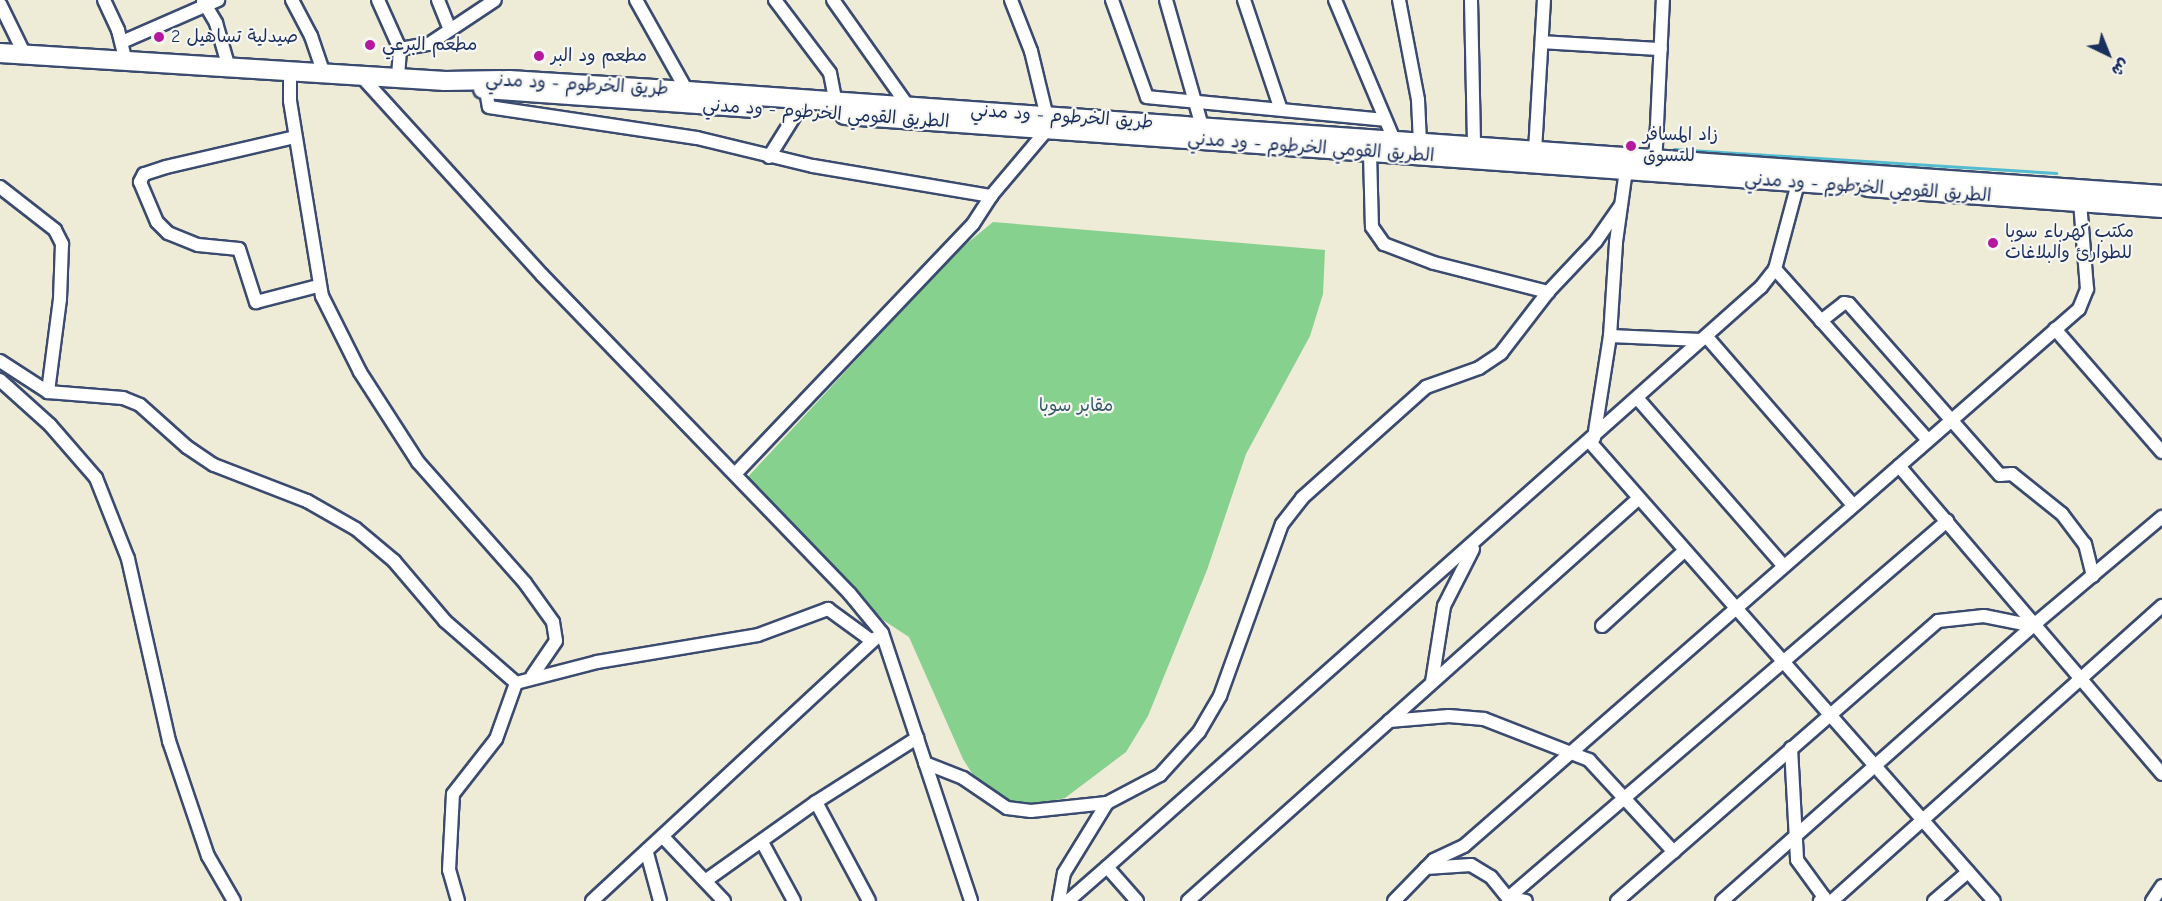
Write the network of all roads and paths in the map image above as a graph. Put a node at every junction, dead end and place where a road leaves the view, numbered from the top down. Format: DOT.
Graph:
graph roads {
  1 [pos="104,0"];
  2 [pos="218,0"];
  3 [pos="292,0"];
  4 [pos="378,0"];
  5 [pos="438,0"];
  6 [pos="495,0"];
  7 [pos="636,0"];
  8 [pos="776,0"];
  9 [pos="833,0"];
  10 [pos="1011,0"];
  11 [pos="1112,0"];
  12 [pos="1166,0"];
  13 [pos="1244,0"];
  14 [pos="1335,0"];
  15 [pos="1399,0"];
  16 [pos="1471,0"];
  17 [pos="1544,0"];
  18 [pos="1663,0"];
  19 [pos="204,3"];
  20 [pos="0,4"];
  21 [pos="450,30"];
  22 [pos="122,42"];
  23 [pos="1542,42"];
  24 [pos="400,49"];
  25 [pos="1661,49"];
  26 [pos="0,53"];
  27 [pos="25,55"];
  28 [pos="126,61"];
  29 [pos="229,68"];
  30 [pos="290,72"];
  31 [pos="324,74"];
  32 [pos="361,76"];
  33 [pos="398,78"];
  34 [pos="461,82"];
  35 [pos="485,85"];
  36 [pos="687,91"];
  37 [pos="1197,99"];
  38 [pos="836,103"];
  39 [pos="908,106"];
  40 [pos="1280,107"];
  41 [pos="797,112"];
  42 [pos="1314,112"];
  43 [pos="1384,120"];
  44 [pos="1046,124"];
  45 [pos="1202,126"];
  46 [pos="1316,135"];
  47 [pos="295,137"];
  48 [pos="1394,140"];
  49 [pos="1420,143"];
  50 [pos="1474,147"];
  51 [pos="1535,151"];
  52 [pos="1371,153"];
  53 [pos="769,157"];
  54 [pos="1627,165"];
  55 [pos="1655,168"];
  56 [pos="1798,183"];
  57 [pos="0,187"];
  58 [pos="2162,195"];
  59 [pos="991,196"];
  60 [pos="2080,202"];
  61 [pos="1621,205"];
  62 [pos="2162,208"];
  63 [pos="1775,269"];
  64 [pos="318,286"];
  65 [pos="1548,292"];
  66 [pos="1821,321"];
  67 [pos="2055,328"];
  68 [pos="1610,336"];
  69 [pos="1703,338"];
  70 [pos="0,361"];
  71 [pos="0,380"];
  72 [pos="48,392"];
  73 [pos="1638,399"];
  74 [pos="1951,420"];
  75 [pos="1592,440"];
  76 [pos="1928,440"];
  77 [pos="2162,452"];
  78 [pos="1899,466"];
  79 [pos="735,474"];
  80 [pos="1638,499"];
  81 [pos="1853,505"];
  82 [pos="2162,517"];
  83 [pos="1947,521"];
  84 [pos="1478,540"];
  85 [pos="1684,551"];
  86 [pos="1784,565"];
  87 [pos="2093,576"];
  88 [pos="2162,606"];
  89 [pos="1736,608"];
  90 [pos="2035,624"];
  91 [pos="1602,626"];
  92 [pos="877,637"];
  93 [pos="1782,662"];
  94 [pos="532,676"];
  95 [pos="2082,678"];
  96 [pos="1432,682"];
  97 [pos="516,683"];
  98 [pos="1829,715"];
  99 [pos="1389,722"];
  100 [pos="917,738"];
  101 [pos="1791,748"];
  102 [pos="1568,753"];
  103 [pos="925,763"];
  104 [pos="1875,767"];
  105 [pos="2162,774"];
  106 [pos="1625,797"];
  107 [pos="816,802"];
  108 [pos="1107,803"];
  109 [pos="1924,822"];
  110 [pos="1797,835"];
  111 [pos="664,838"];
  112 [pos="762,842"];
  113 [pos="1674,852"];
  114 [pos="648,853"];
  115 [pos="1107,867"];
  116 [pos="1426,868"];
  117 [pos="1968,872"];
  118 [pos="705,881"];
  119 [pos="2162,886"];
  120 [pos="1508,898"];
  121 [pos="234,901"];
  122 [pos="458,901"];
  123 [pos="592,901"];
  124 [pos="660,901"];
  125 [pos="724,901"];
  126 [pos="794,901"];
  127 [pos="869,901"];
  128 [pos="970,901"];
  129 [pos="1059,901"];
  130 [pos="1068,901"];
  131 [pos="1137,901"];
  132 [pos="1188,901"];
  133 [pos="1394,901"];
  134 [pos="1526,901"];
  135 [pos="1617,901"];
  136 [pos="1722,901"];
  137 [pos="1821,901"];
  138 [pos="1832,901"];
  139 [pos="1934,901"];
  140 [pos="1994,901"];
  141 [pos="2152,901"];
  1 -- 22 [label="street"];
  2 -- 19 [label="street"];
  3 -- 31 [label="street"];
  4 -- 24 [label="street"];
  5 -- 21 [label="street"];
  6 -- 21 [label="street"];
  7 -- 36 [label="street"];
  8 -- 38 [label="street"];
  9 -- 39 [label="street"];
  10 -- 44 [label="street"];
  11 -- 37 [label="street"];
  12 -- 37 [label="street"];
  13 -- 40 [label="street"];
  14 -- 43 [label="street"];
  15 -- 49 [label="street"];
  16 -- 50 [label="street"];
  17 -- 23 [label="street"];
  18 -- 25 [label="street"];
  19 -- 22 [label="street"];
  19 -- 29 [label="street"];
  20 -- 27 [label="street"];
  21 -- 24 [label="street"];
  22 -- 28 [label="street"];
  23 -- 25 [label="street"];
  23 -- 51 [label="street"];
  24 -- 33 [label="street"];
  25 -- 55 [label="street"];
  26 -- 27 [label="highway, طريق الخرطوم - ود مدني"];
  27 -- 28 [label="highway, طريق الخرطوم - ود مدني"];
  28 -- 29 [label="highway, طريق الخرطوم - ود مدني"];
  29 -- 30 [label="highway, طريق الخرطوم - ود مدني"];
  30 -- 31 [label="highway, طريق الخرطوم - ود مدني"];
  30 -- 47 [label="street"];
  31 -- 32 [label="highway, طريق الخرطوم - ود مدني"];
  32 -- 33 [label="highway, طريق الخرطوم - ود مدني"];
  32 -- 79 [label="street"];
  33 -- 34 [label="highway, طريق الخرطوم - ود مدني"];
  34 -- 35 [label="highway, الطريق القومي الخرطوم - ود مدني"];
  35 -- 36 [label="highway, طريق الخرطوم - ود مدني"];
  35 -- 41 [label="highway, الطريق القومي الخرطوم - ود مدني"];
  35 -- 53 [label="street"];
  36 -- 38 [label="highway, طريق الخرطوم - ود مدني"];
  37 -- 40 [label="street"];
  37 -- 45 [label="street"];
  38 -- 39 [label="highway, طريق الخرطوم - ود مدني"];
  39 -- 44 [label="highway, طريق الخرطوم - ود مدني"];
  40 -- 42 [label="street"];
  41 -- 44 [label="highway, الطريق القومي الخرطوم - ود مدني"];
  41 -- 53 [label="street"];
  42 -- 43 [label="street"];
  42 -- 46 [label="street"];
  43 -- 48 [label="street"];
  44 -- 45 [label="highway, طريق الخرطوم - ود مدني"];
  44 -- 52 [label="highway, الطريق القومي الخرطوم - ود مدني"];
  44 -- 59 [label="street"];
  45 -- 46 [label="highway, طريق الخرطوم - ود مدني"];
  46 -- 48 [label="highway, طريق الخرطوم - ود مدني"];
  47 -- 64 [label="street"];
  47 -- 64 [label="street"];
  48 -- 49 [label="highway, طريق الخرطوم - ود مدني"];
  49 -- 50 [label="highway, طريق الخرطوم - ود مدني"];
  50 -- 51 [label="highway, طريق الخرطوم - ود مدني"];
  51 -- 54 [label="highway, طريق الخرطوم - ود مدني"];
  52 -- 54 [label="highway, الطريق القومي الخرطوم - ود مدني"];
  52 -- 65 [label="street"];
  53 -- 59 [label="street"];
  54 -- 55 [label="highway, الطريق القومي الخرطوم - ود مدني"];
  54 -- 61 [label="street"];
  55 -- 56 [label="highway, الطريق القومي الخرطوم - ود مدني"];
  55 -- 58 [label="highway, الطريق القومي الخرطوم - ود مدني"];
  56 -- 60 [label="highway, الطريق القومي الخرطوم - ود مدني"];
  56 -- 63 [label="street"];
  57 -- 72 [label="street"];
  59 -- 79 [label="street"];
  60 -- 62 [label="highway, الطريق القومي الخرطوم - ود مدني"];
  60 -- 67 [label="street"];
  61 -- 65 [label="street"];
  61 -- 68 [label="street"];
  63 -- 66 [label="street"];
  63 -- 69 [label="street"];
  64 -- 94 [label="street"];
  65 -- 108 [label="street"];
  66 -- 74 [label="street"];
  66 -- 76 [label="street"];
  67 -- 74 [label="street"];
  67 -- 77 [label="street"];
  68 -- 69 [label="street"];
  68 -- 75 [label="street"];
  69 -- 73 [label="street"];
  69 -- 81 [label="street"];
  70 -- 72 [label="street"];
  71 -- 121 [label="street"];
  72 -- 97 [label="street"];
  73 -- 75 [label="street"];
  73 -- 86 [label="street"];
  74 -- 76 [label="street"];
  74 -- 87 [label="street"];
  75 -- 80 [label="street"];
  75 -- 84 [label="street"];
  76 -- 78 [label="street"];
  78 -- 81 [label="street"];
  78 -- 83 [label="street"];
  79 -- 92 [label="street"];
  80 -- 85 [label="street"];
  80 -- 96 [label="street"];
  81 -- 86 [label="street"];
  82 -- 87 [label="street"];
  83 -- 90 [label="street"];
  83 -- 93 [label="street"];
  84 -- 96 [label="street"];
  84 -- 115 [label="street"];
  85 -- 89 [label="street"];
  85 -- 91 [label="street"];
  86 -- 89 [label="street"];
  87 -- 90 [label="street"];
  88 -- 95 [label="street"];
  89 -- 93 [label="street"];
  89 -- 102 [label="street"];
  90 -- 95 [label="street"];
  90 -- 98 [label="street"];
  90 -- 104 [label="street"];
  92 -- 94 [label="street"];
  92 -- 100 [label="street"];
  92 -- 111 [label="street"];
  93 -- 98 [label="street"];
  93 -- 106 [label="street"];
  94 -- 97 [label="street"];
  95 -- 105 [label="street"];
  95 -- 109 [label="street"];
  96 -- 99 [label="street"];
  97 -- 122 [label="street"];
  98 -- 101 [label="street"];
  98 -- 104 [label="street"];
  99 -- 102 [label="street"];
  99 -- 132 [label="street"];
  100 -- 103 [label="street"];
  100 -- 107 [label="street"];
  101 -- 110 [label="street"];
  101 -- 113 [label="street"];
  102 -- 106 [label="street"];
  102 -- 116 [label="street"];
  103 -- 108 [label="street"];
  103 -- 128 [label="street"];
  104 -- 109 [label="street"];
  104 -- 110 [label="street"];
  106 -- 113 [label="street"];
  106 -- 120 [label="street"];
  107 -- 112 [label="street"];
  107 -- 127 [label="street"];
  108 -- 129 [label="street"];
  109 -- 117 [label="street"];
  109 -- 138 [label="street"];
  110 -- 136 [label="street"];
  110 -- 137 [label="street"];
  111 -- 114 [label="street"];
  111 -- 118 [label="street"];
  112 -- 118 [label="street"];
  112 -- 126 [label="street"];
  113 -- 135 [label="street"];
  114 -- 123 [label="street"];
  114 -- 124 [label="street"];
  115 -- 130 [label="street"];
  115 -- 131 [label="street"];
  116 -- 120 [label="street"];
  116 -- 133 [label="street"];
  117 -- 139 [label="street"];
  117 -- 140 [label="street"];
  118 -- 125 [label="street"];
  119 -- 141 [label="street"];
  120 -- 134 [label="street"];
}
